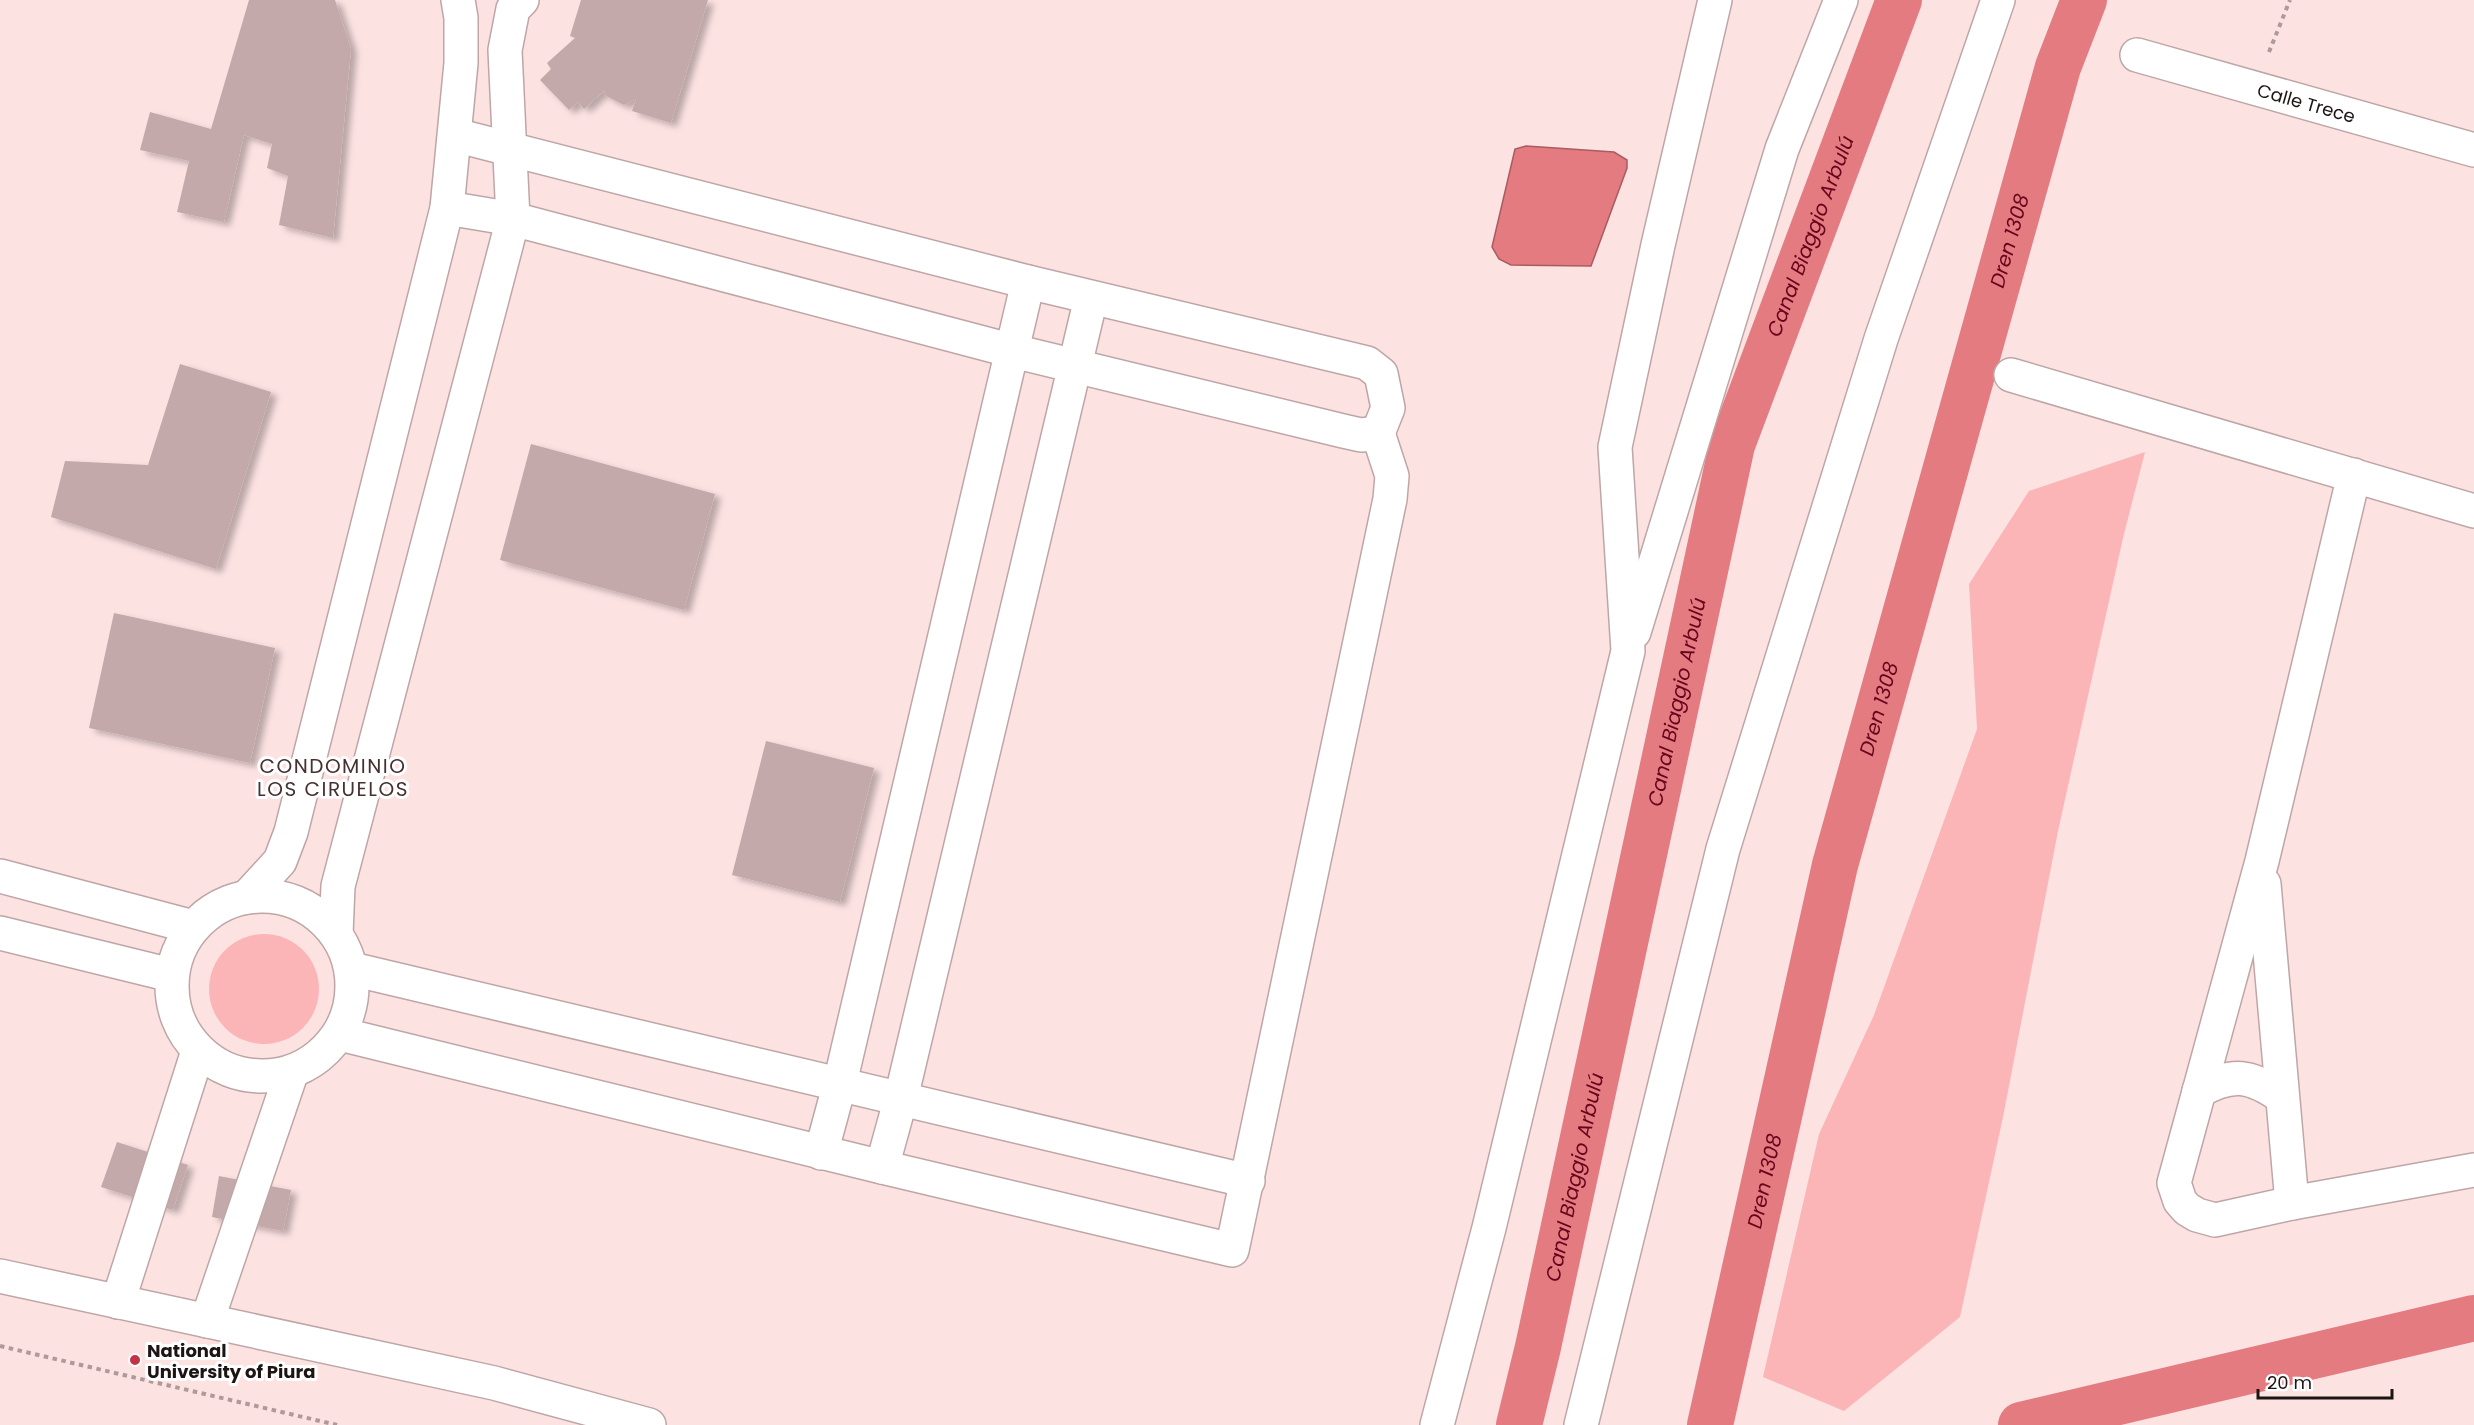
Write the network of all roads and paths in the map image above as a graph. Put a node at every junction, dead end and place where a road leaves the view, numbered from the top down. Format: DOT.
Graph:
graph roads {
  1 [pos="459,0"];
  2 [pos="522,0"];
  3 [pos="1715,0"];
  4 [pos="1841,0"];
  5 [pos="1998,0"];
  6 [pos="2290,0"];
  7 [pos="2137,55"];
  8 [pos="2254,88"];
  9 [pos="455,135"];
  10 [pos="509,148"];
  11 [pos="2474,150"];
  12 [pos="447,208"];
  13 [pos="513,219"];
  14 [pos="1028,282"];
  15 [pos="1091,298"];
  16 [pos="1013,351"];
  17 [pos="1077,367"];
  18 [pos="2011,375"];
  19 [pos="1378,433"];
  20 [pos="2354,475"];
  21 [pos="2474,511"];
  22 [pos="1628,651"];
  23 [pos="2262,861"];
  24 [pos="0,876"];
  25 [pos="247,897"];
  26 [pos="194,927"];
  27 [pos="0,933"];
  28 [pos="336,934"];
  29 [pos="352,969"];
  30 [pos="171,975"];
  31 [pos="340,1034"];
  32 [pos="198,1052"];
  33 [pos="291,1074"];
  34 [pos="840,1083"];
  35 [pos="2199,1091"];
  36 [pos="2282,1097"];
  37 [pos="901,1098"];
  38 [pos="821,1153"];
  39 [pos="882,1167"];
  40 [pos="2474,1170"];
  41 [pos="1248,1181"];
  42 [pos="2292,1203"];
  43 [pos="0,1276"];
  44 [pos="118,1302"];
  45 [pos="207,1321"];
  46 [pos="0,1346"];
  47 [pos="338,1425"];
  48 [pos="649,1425"];
  49 [pos="1437,1425"];
  50 [pos="1581,1425"];
  1 -- 9 [label="street"];
  2 -- 10 [label="street"];
  3 -- 22 [label="street"];
  4 -- 22 [label="street"];
  5 -- 50 [label="street"];
  6 -- 8 [label="path"];
  7 -- 8 [label="street, Calle Trece"];
  8 -- 11 [label="street, Calle Trece"];
  9 -- 10 [label="street"];
  9 -- 12 [label="street"];
  10 -- 13 [label="street"];
  10 -- 14 [label="street"];
  12 -- 13 [label="street"];
  12 -- 25 [label="street"];
  13 -- 16 [label="street"];
  13 -- 28 [label="street"];
  14 -- 15 [label="street"];
  14 -- 16 [label="street"];
  15 -- 17 [label="street"];
  15 -- 19 [label="street"];
  16 -- 17 [label="street"];
  16 -- 34 [label="street"];
  17 -- 19 [label="street"];
  17 -- 37 [label="street"];
  18 -- 20 [label="street"];
  19 -- 41 [label="street"];
  20 -- 21 [label="street"];
  20 -- 23 [label="street"];
  22 -- 49 [label="street"];
  23 -- 35 [label="street"];
  23 -- 36 [label="street"];
  24 -- 26 [label="street"];
  25 -- 26 [label="street"];
  25 -- 28 [label="street"];
  26 -- 30 [label="street"];
  27 -- 30 [label="street"];
  28 -- 29 [label="street"];
  29 -- 31 [label="street"];
  29 -- 34 [label="street"];
  30 -- 32 [label="street"];
  31 -- 33 [label="street"];
  31 -- 38 [label="street"];
  32 -- 33 [label="street"];
  32 -- 44 [label="street"];
  33 -- 45 [label="street"];
  34 -- 37 [label="street"];
  34 -- 38 [label="street"];
  35 -- 36 [label="street"];
  35 -- 42 [label="street"];
  36 -- 42 [label="street"];
  37 -- 39 [label="street"];
  37 -- 41 [label="street"];
  38 -- 39 [label="street"];
  39 -- 41 [label="street"];
  40 -- 42 [label="street"];
  43 -- 44 [label="street"];
  44 -- 45 [label="street"];
  45 -- 48 [label="street"];
  46 -- 47 [label="path"];
}
